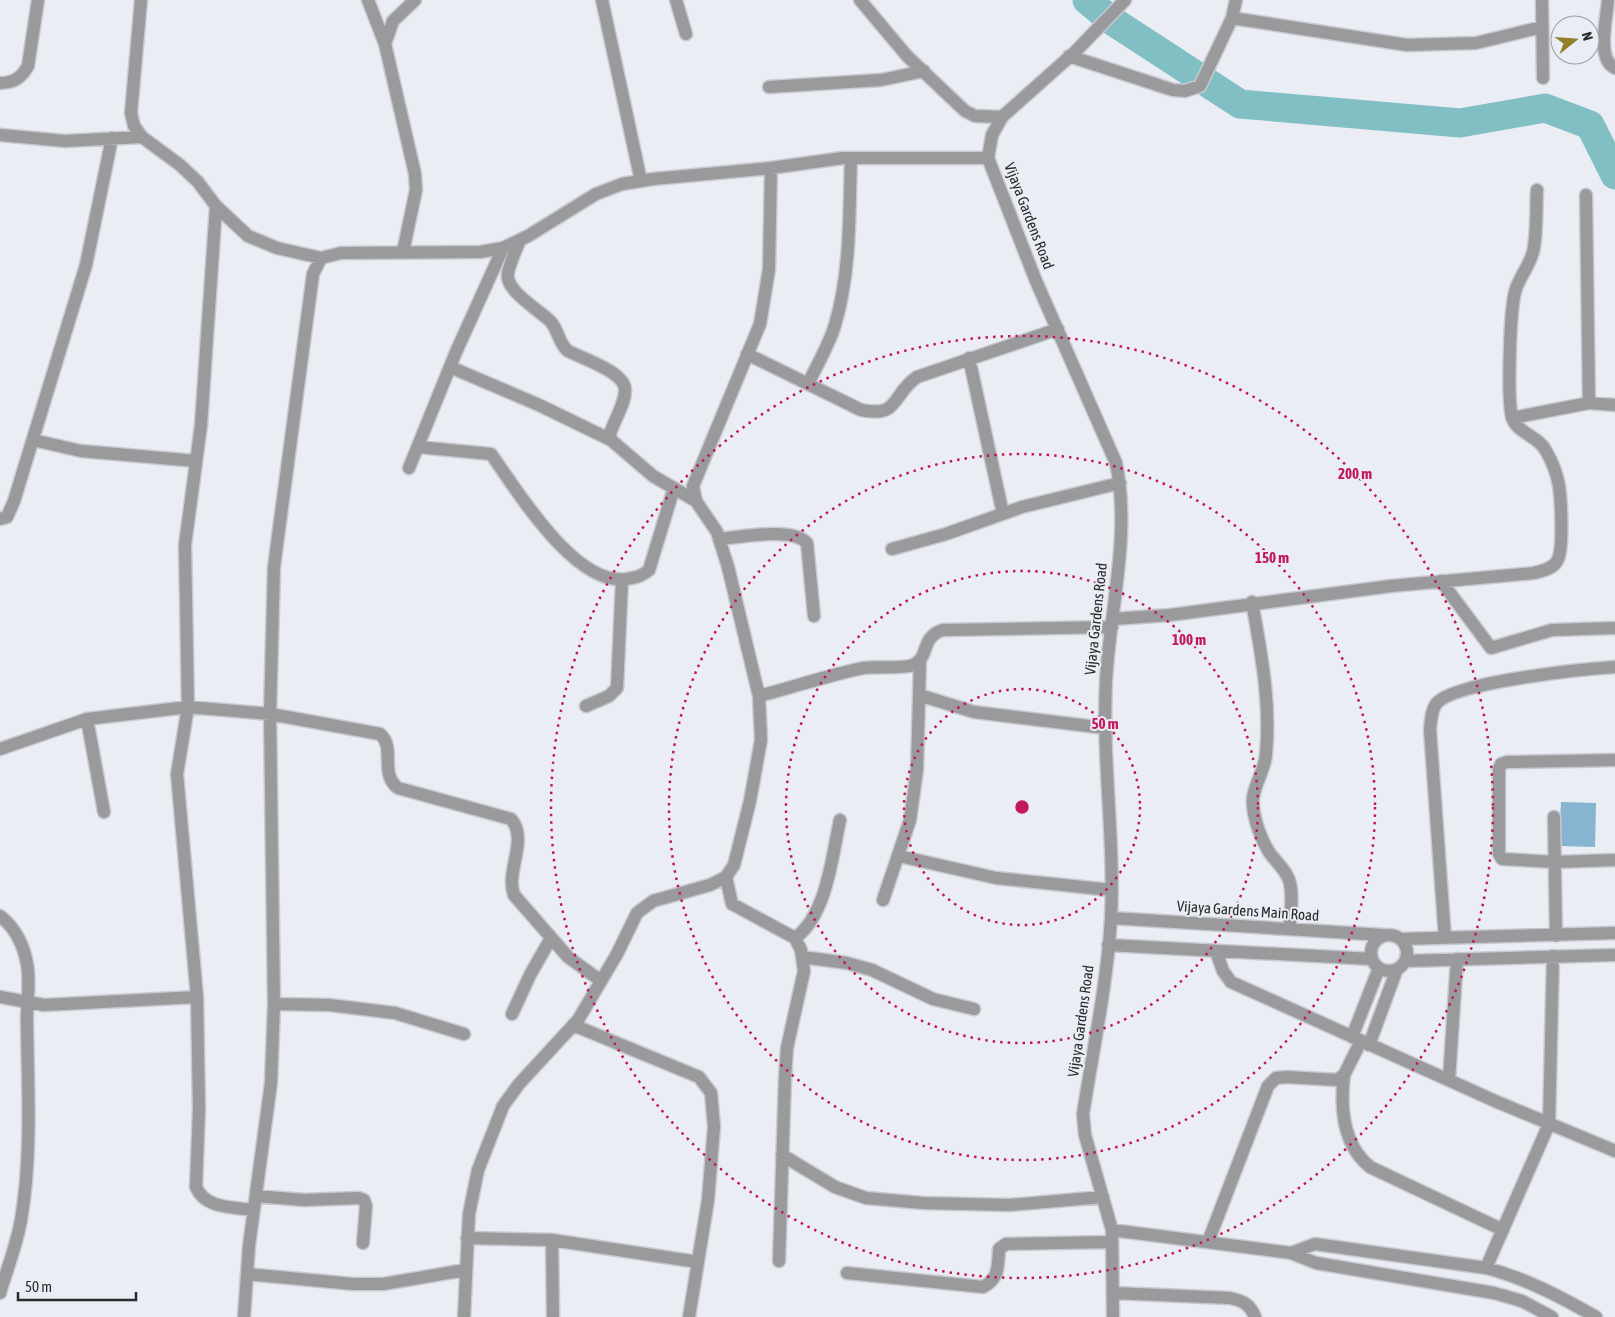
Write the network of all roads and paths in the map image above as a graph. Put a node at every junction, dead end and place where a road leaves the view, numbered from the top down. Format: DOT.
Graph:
graph roads {
  1 [pos="38,0"];
  2 [pos="141,0"];
  3 [pos="368,0"];
  4 [pos="414,0"];
  5 [pos="602,0"];
  6 [pos="676,0"];
  7 [pos="860,0"];
  8 [pos="1125,0"];
  9 [pos="1236,0"];
  10 [pos="1542,0"];
  11 [pos="1608,0"];
  12 [pos="1232,18"];
  13 [pos="1542,27"];
  14 [pos="686,34"];
  15 [pos="385,44"];
  16 [pos="1073,54"];
  17 [pos="1615,68"];
  18 [pos="924,71"];
  19 [pos="1543,78"];
  20 [pos="0,83"];
  21 [pos="769,87"];
  22 [pos="1002,117"];
  23 [pos="0,135"];
  24 [pos="142,137"];
  25 [pos="112,138"];
  26 [pos="851,158"];
  27 [pos="988,158"];
  28 [pos="772,168"];
  29 [pos="641,181"];
  30 [pos="1537,190"];
  31 [pos="1586,195"];
  32 [pos="216,206"];
  33 [pos="520,240"];
  34 [pos="503,248"];
  35 [pos="403,252"];
  36 [pos="321,258"];
  37 [pos="1058,329"];
  38 [pos="748,354"];
  39 [pos="969,358"];
  40 [pos="450,368"];
  41 [pos="808,384"];
  42 [pos="1589,403"];
  43 [pos="1615,405"];
  44 [pos="1512,418"];
  45 [pos="33,440"];
  46 [pos="611,440"];
  47 [pos="418,447"];
  48 [pos="196,461"];
  49 [pos="409,468"];
  50 [pos="1120,483"];
  51 [pos="674,488"];
  52 [pos="696,501"];
  53 [pos="1003,514"];
  54 [pos="0,519"];
  55 [pos="719,539"];
  56 [pos="892,549"];
  57 [pos="622,580"];
  58 [pos="1441,581"];
  59 [pos="1252,602"];
  60 [pos="814,616"];
  61 [pos="1113,623"];
  62 [pos="1615,628"];
  63 [pos="920,661"];
  64 [pos="1615,667"];
  65 [pos="919,695"];
  66 [pos="760,696"];
  67 [pos="586,706"];
  68 [pos="188,707"];
  69 [pos="270,714"];
  70 [pos="87,719"];
  71 [pos="1105,728"];
  72 [pos="0,749"];
  73 [pos="1615,760"];
  74 [pos="104,812"];
  75 [pos="1554,817"];
  76 [pos="840,820"];
  77 [pos="899,856"];
  78 [pos="1615,860"];
  79 [pos="1556,862"];
  80 [pos="726,877"];
  81 [pos="1111,890"];
  82 [pos="883,900"];
  83 [pos="0,916"];
  84 [pos="1111,918"];
  85 [pos="1290,929"];
  86 [pos="1615,933"];
  87 [pos="1384,935"];
  88 [pos="1556,936"];
  89 [pos="552,938"];
  90 [pos="794,938"];
  91 [pos="1445,938"];
  92 [pos="1401,939"];
  93 [pos="1108,945"];
  94 [pos="1216,951"];
  95 [pos="1615,955"];
  96 [pos="1553,956"];
  97 [pos="802,957"];
  98 [pos="1456,959"];
  99 [pos="1375,964"];
  100 [pos="1401,965"];
  101 [pos="601,981"];
  102 [pos="0,997"];
  103 [pos="197,997"];
  104 [pos="26,1004"];
  105 [pos="274,1004"];
  106 [pos="974,1010"];
  107 [pos="512,1014"];
  108 [pos="573,1026"];
  109 [pos="464,1034"];
  110 [pos="1361,1041"];
  111 [pos="1344,1075"];
  112 [pos="1448,1080"];
  113 [pos="1549,1124"];
  114 [pos="1615,1151"];
  115 [pos="782,1155"];
  116 [pos="256,1196"];
  117 [pos="1103,1197"];
  118 [pos="254,1210"];
  119 [pos="1503,1230"];
  120 [pos="1112,1236"];
  121 [pos="467,1238"];
  122 [pos="552,1240"];
  123 [pos="1208,1242"];
  124 [pos="363,1243"];
  125 [pos="1291,1253"];
  126 [pos="779,1261"];
  127 [pos="698,1262"];
  128 [pos="1486,1268"];
  129 [pos="465,1270"];
  130 [pos="847,1272"];
  131 [pos="247,1274"];
  132 [pos="0,1293"];
  133 [pos="1113,1293"];
  134 [pos="244,1317"];
  135 [pos="464,1317"];
  136 [pos="553,1317"];
  137 [pos="689,1317"];
  138 [pos="1113,1317"];
  139 [pos="1255,1317"];
  140 [pos="1552,1317"];
  141 [pos="1596,1317"];
  1 -- 20 [label="street"];
  2 -- 24 [label="street"];
  3 -- 15 [label="street"];
  4 -- 15 [label="street"];
  5 -- 29 [label="street"];
  6 -- 14 [label="street"];
  7 -- 18 [label="street"];
  8 -- 16 [label="street, Vijaya Gardens Road"];
  9 -- 12 [label="street"];
  10 -- 13 [label="street"];
  11 -- 17 [label="street"];
  12 -- 13 [label="street"];
  12 -- 16 [label="street"];
  13 -- 19 [label="street"];
  15 -- 35 [label="street"];
  16 -- 22 [label="street, Vijaya Gardens Road"];
  18 -- 21 [label="street"];
  18 -- 22 [label="street"];
  22 -- 27 [label="street, Vijaya Gardens Road"];
  23 -- 25 [label="street"];
  24 -- 25 [label="street"];
  24 -- 32 [label="street"];
  25 -- 45 [label="street"];
  26 -- 27 [label="street"];
  26 -- 28 [label="street"];
  26 -- 41 [label="street"];
  27 -- 37 [label="street, Vijaya Gardens Road"];
  28 -- 29 [label="street"];
  28 -- 38 [label="street"];
  29 -- 33 [label="street"];
  30 -- 44 [label="street"];
  31 -- 42 [label="street"];
  32 -- 36 [label="street"];
  32 -- 48 [label="street"];
  33 -- 34 [label="street"];
  33 -- 46 [label="street"];
  34 -- 35 [label="street"];
  34 -- 40 [label="street"];
  35 -- 36 [label="street"];
  36 -- 69 [label="street"];
  37 -- 39 [label="street"];
  37 -- 50 [label="street, Vijaya Gardens Road"];
  38 -- 41 [label="street"];
  38 -- 52 [label="street"];
  39 -- 41 [label="street"];
  39 -- 53 [label="street"];
  40 -- 46 [label="street"];
  40 -- 47 [label="street"];
  42 -- 43 [label="street"];
  42 -- 44 [label="street"];
  44 -- 58 [label="street"];
  45 -- 48 [label="street"];
  45 -- 54 [label="street"];
  46 -- 51 [label="street"];
  47 -- 49 [label="street"];
  47 -- 57 [label="street"];
  48 -- 68 [label="street"];
  50 -- 53 [label="street"];
  50 -- 61 [label="street, Vijaya Gardens Road"];
  51 -- 52 [label="street"];
  51 -- 57 [label="street"];
  52 -- 55 [label="street"];
  53 -- 56 [label="street"];
  55 -- 60 [label="street"];
  55 -- 66 [label="street"];
  57 -- 67 [label="street"];
  58 -- 59 [label="street"];
  58 -- 62 [label="street"];
  59 -- 61 [label="street"];
  59 -- 85 [label="street"];
  61 -- 63 [label="street"];
  61 -- 71 [label="street, Vijaya Gardens Road"];
  63 -- 65 [label="street"];
  63 -- 66 [label="street"];
  64 -- 91 [label="street"];
  65 -- 71 [label="street"];
  65 -- 77 [label="street"];
  66 -- 80 [label="street"];
  68 -- 69 [label="street"];
  68 -- 70 [label="street"];
  68 -- 103 [label="street"];
  69 -- 89 [label="street"];
  69 -- 105 [label="street"];
  70 -- 72 [label="street"];
  70 -- 74 [label="street"];
  71 -- 81 [label="street, Vijaya Gardens Road"];
  73 -- 79 [label="street"];
  75 -- 79 [label="street"];
  76 -- 90 [label="street"];
  77 -- 81 [label="street"];
  77 -- 82 [label="street"];
  78 -- 79 [label="street"];
  79 -- 88 [label="street"];
  80 -- 90 [label="street"];
  80 -- 101 [label="street"];
  81 -- 84 [label="street, Vijaya Gardens Road"];
  83 -- 104 [label="street"];
  84 -- 85 [label="street, Vijaya Gardens Main Road"];
  84 -- 93 [label="street, Vijaya Gardens Road"];
  85 -- 87 [label="street, Vijaya Gardens Main Road"];
  86 -- 88 [label="street"];
  87 -- 92 [label="street"];
  87 -- 99 [label="street"];
  88 -- 91 [label="street"];
  89 -- 101 [label="street"];
  89 -- 107 [label="street"];
  90 -- 97 [label="street"];
  91 -- 92 [label="street"];
  92 -- 100 [label="street"];
  93 -- 94 [label="street"];
  93 -- 117 [label="street, Vijaya Gardens Road"];
  94 -- 99 [label="street"];
  94 -- 110 [label="street"];
  95 -- 96 [label="street"];
  96 -- 98 [label="street"];
  96 -- 113 [label="street"];
  97 -- 106 [label="street"];
  97 -- 115 [label="street"];
  98 -- 100 [label="street"];
  98 -- 112 [label="street"];
  99 -- 100 [label="street"];
  99 -- 110 [label="street"];
  100 -- 110 [label="street"];
  101 -- 108 [label="street"];
  102 -- 104 [label="street"];
  103 -- 104 [label="street"];
  103 -- 118 [label="street"];
  104 -- 132 [label="street"];
  105 -- 109 [label="street"];
  105 -- 116 [label="street"];
  108 -- 121 [label="street"];
  108 -- 127 [label="street"];
  110 -- 111 [label="street"];
  110 -- 112 [label="street"];
  111 -- 119 [label="street"];
  111 -- 123 [label="street"];
  112 -- 113 [label="street"];
  113 -- 114 [label="street"];
  113 -- 119 [label="street"];
  115 -- 117 [label="street"];
  115 -- 126 [label="street"];
  116 -- 118 [label="street"];
  116 -- 124 [label="street"];
  117 -- 120 [label="street, Vijaya Gardens Road"];
  118 -- 131 [label="street"];
  119 -- 128 [label="street"];
  120 -- 123 [label="street"];
  120 -- 130 [label="street"];
  120 -- 133 [label="street, Vijaya Gardens Road"];
  121 -- 122 [label="street"];
  121 -- 129 [label="street"];
  122 -- 127 [label="street"];
  122 -- 136 [label="street"];
  123 -- 125 [label="street"];
  125 -- 128 [label="street"];
  125 -- 140 [label="street"];
  127 -- 137 [label="street"];
  128 -- 141 [label="street"];
  129 -- 131 [label="street"];
  129 -- 135 [label="street"];
  131 -- 134 [label="street"];
  133 -- 138 [label="street, Vijaya Gardens Road"];
  133 -- 139 [label="street"];
}
